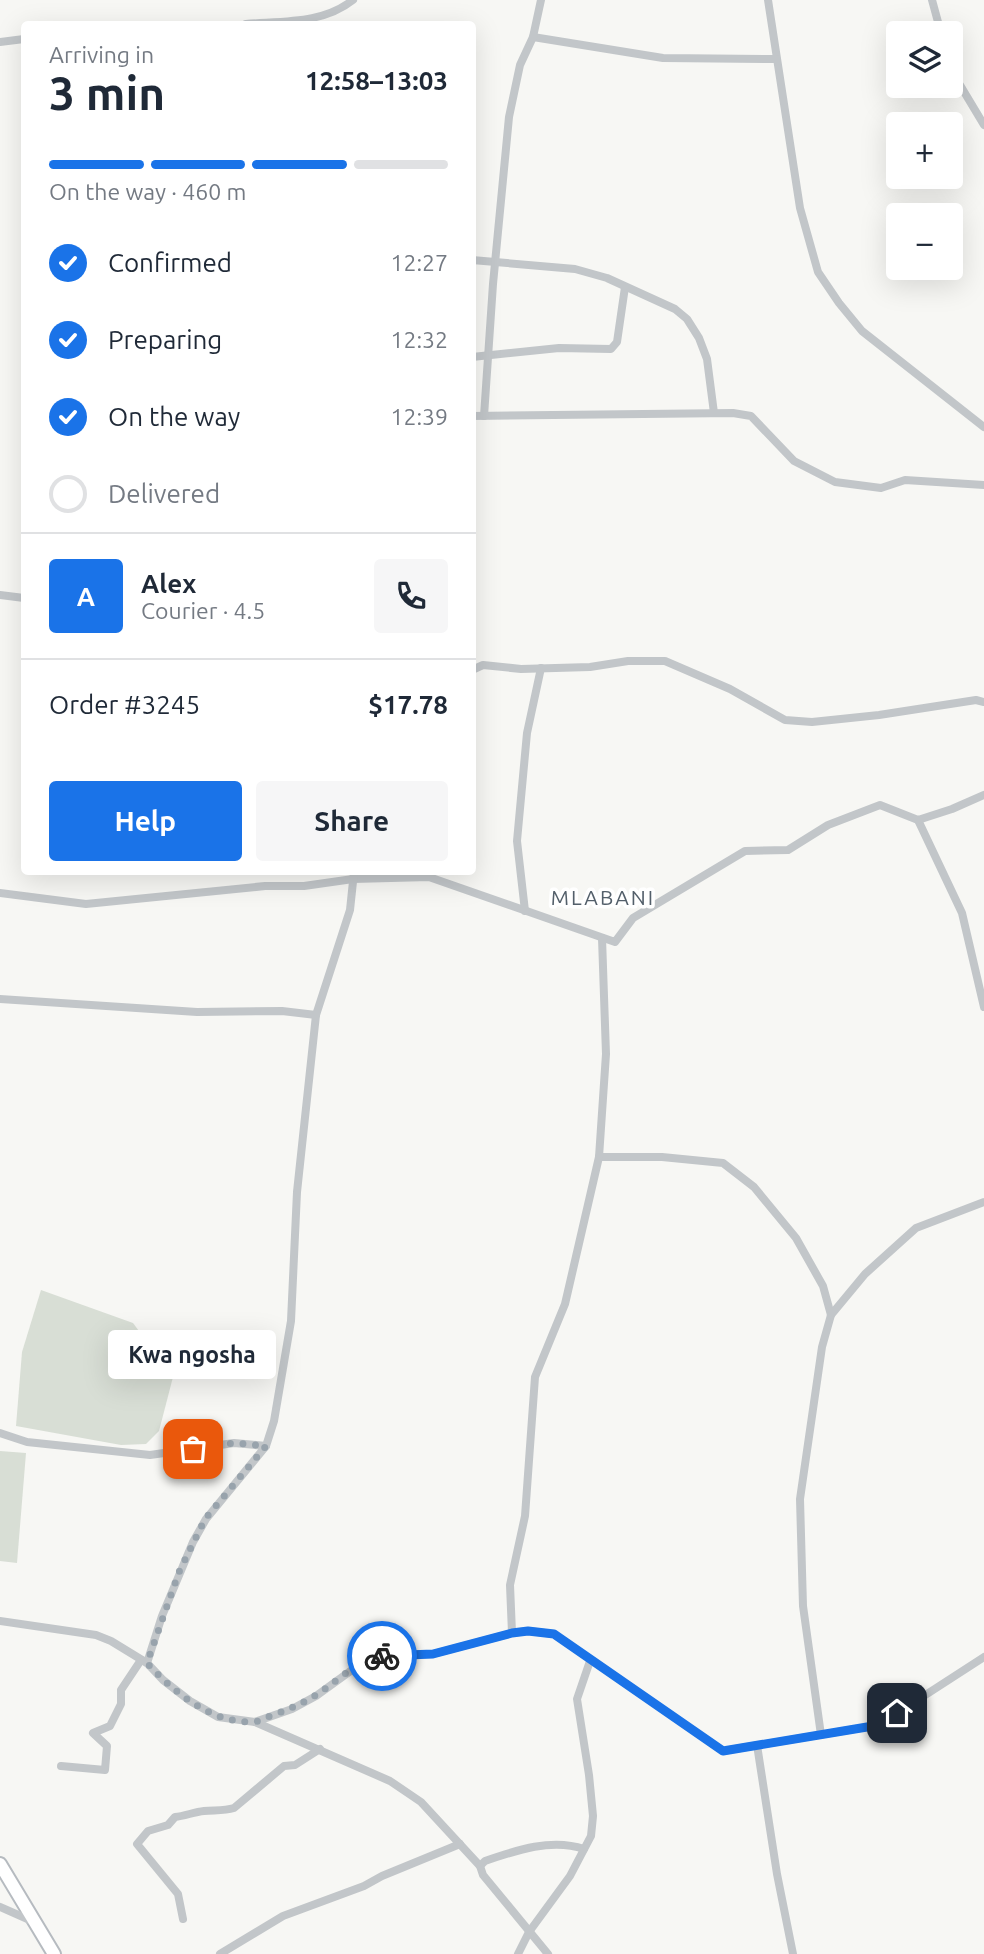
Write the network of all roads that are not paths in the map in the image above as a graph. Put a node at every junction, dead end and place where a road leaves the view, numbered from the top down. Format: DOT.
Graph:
graph roads {
  1 [pos="353,0"];
  2 [pos="541,0"];
  3 [pos="768,0"];
  4 [pos="932,0"];
  5 [pos="278,21"];
  6 [pos="938,21"];
  7 [pos="533,37"];
  8 [pos="21,39"];
  9 [pos="0,42"];
  10 [pos="776,59"];
  11 [pos="963,90"];
  12 [pos="984,125"];
  13 [pos="476,260"];
  14 [pos="495,261"];
  15 [pos="625,286"];
  16 [pos="488,356"];
  17 [pos="476,357"];
  18 [pos="714,412"];
  19 [pos="476,416"];
  20 [pos="484,416"];
  21 [pos="984,427"];
  22 [pos="984,485"];
  23 [pos="0,595"];
  24 [pos="21,598"];
  25 [pos="541,668"];
  26 [pos="476,669"];
  27 [pos="984,702"];
  28 [pos="984,795"];
  29 [pos="918,820"];
  30 [pos="353,875"];
  31 [pos="0,893"];
  32 [pos="524,911"];
  33 [pos="603,938"];
  34 [pos="0,999"];
  35 [pos="984,1006"];
  36 [pos="316,1015"];
  37 [pos="599,1157"];
  38 [pos="984,1202"];
  39 [pos="831,1315"];
  40 [pos="0,1433"];
  41 [pos="266,1446"];
  42 [pos="0,1620"];
  43 [pos="512,1633"];
  44 [pos="984,1657"];
  45 [pos="144,1661"];
  46 [pos="590,1661"];
  47 [pos="255,1722"];
  48 [pos="821,1735"];
  49 [pos="757,1745"];
  50 [pos="320,1749"];
  51 [pos="61,1766"];
  52 [pos="460,1844"];
  53 [pos="584,1849"];
  54 [pos="0,1864"];
  55 [pos="480,1866"];
  56 [pos="0,1907"];
  57 [pos="183,1919"];
  58 [pos="33,1922"];
  59 [pos="529,1932"];
  60 [pos="54,1954"];
  61 [pos="220,1954"];
  62 [pos="518,1954"];
  63 [pos="548,1954"];
  64 [pos="793,1954"];
  1 -- 5 [label="street"];
  2 -- 7 [label="street"];
  3 -- 10 [label="street"];
  4 -- 6 [label="street"];
  7 -- 10 [label="street"];
  7 -- 14 [label="street"];
  8 -- 9 [label="street"];
  10 -- 21 [label="street"];
  11 -- 12 [label="street"];
  13 -- 14 [label="street"];
  14 -- 15 [label="street"];
  14 -- 16 [label="street"];
  15 -- 16 [label="street"];
  15 -- 18 [label="street"];
  16 -- 17 [label="street"];
  16 -- 20 [label="street"];
  18 -- 20 [label="street"];
  18 -- 22 [label="street"];
  19 -- 20 [label="street"];
  23 -- 24 [label="street"];
  25 -- 26 [label="street"];
  25 -- 27 [label="street"];
  25 -- 32 [label="street"];
  28 -- 29 [label="street"];
  29 -- 33 [label="street"];
  29 -- 35 [label="street"];
  30 -- 31 [label="street"];
  30 -- 32 [label="street"];
  30 -- 36 [label="street"];
  32 -- 33 [label="street"];
  33 -- 37 [label="street"];
  34 -- 36 [label="street"];
  36 -- 41 [label="street"];
  37 -- 39 [label="street"];
  37 -- 43 [label="street"];
  38 -- 39 [label="street"];
  39 -- 48 [label="street"];
  40 -- 41 [label="street"];
  41 -- 45 [label="street"];
  42 -- 45 [label="street"];
  43 -- 46 [label="street"];
  43 -- 47 [label="street"];
  44 -- 48 [label="street"];
  45 -- 47 [label="street"];
  45 -- 51 [label="street"];
  46 -- 49 [label="street"];
  46 -- 53 [label="street"];
  47 -- 50 [label="street"];
  48 -- 49 [label="street"];
  49 -- 64 [label="street"];
  50 -- 52 [label="street"];
  50 -- 57 [label="street"];
  52 -- 55 [label="street"];
  52 -- 61 [label="street"];
  53 -- 55 [label="street"];
  53 -- 59 [label="street"];
  54 -- 58 [label="main road"];
  55 -- 59 [label="street"];
  56 -- 58 [label="street"];
  58 -- 60 [label="main road"];
  59 -- 62 [label="street"];
  59 -- 63 [label="street"];
}
